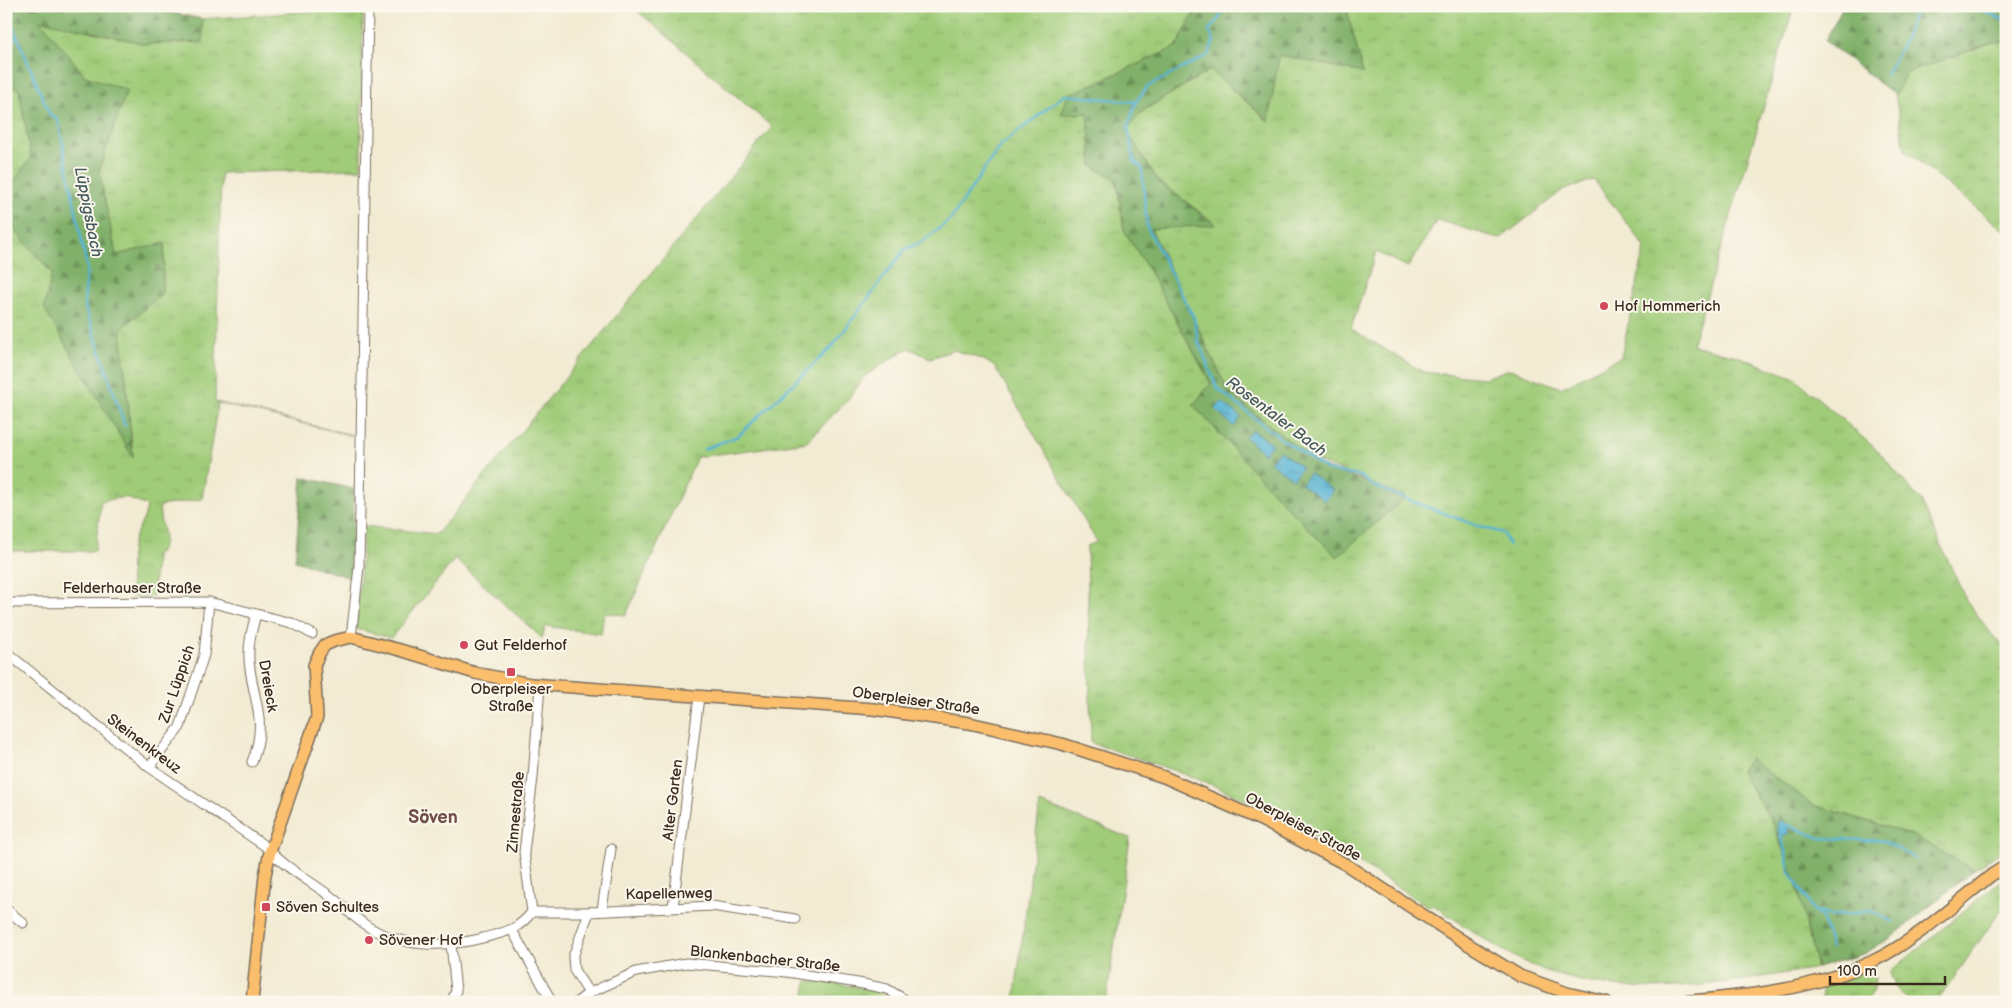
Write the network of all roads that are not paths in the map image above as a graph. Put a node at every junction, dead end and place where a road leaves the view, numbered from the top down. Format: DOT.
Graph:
graph roads {
  1 [pos="368,6"];
  2 [pos="209,602"];
  3 [pos="6,603"];
  4 [pos="256,614"];
  5 [pos="312,634"];
  6 [pos="352,637"];
  7 [pos="6,652"];
  8 [pos="540,686"];
  9 [pos="699,697"];
  10 [pos="252,762"];
  11 [pos="149,768"];
  12 [pos="611,850"];
  13 [pos="270,852"];
  14 [pos="2006,866"];
  15 [pos="673,907"];
  16 [pos="6,909"];
  17 [pos="602,910"];
  18 [pos="532,912"];
  19 [pos="589,912"];
  20 [pos="794,919"];
  21 [pos="23,923"];
  22 [pos="512,930"];
  23 [pos="451,944"];
  24 [pos="588,992"];
  25 [pos="453,998"];
  26 [pos="252,1002"];
  27 [pos="552,1002"];
  28 [pos="577,1002"];
  29 [pos="909,1002"];
  30 [pos="1606,1002"];
  31 [pos="1682,1002"];
  1 -- 6 [label="street"];
  2 -- 3 [label="street, Felderhauser Straße"];
  2 -- 4 [label="street, Felderhauser Straße"];
  2 -- 11 [label="street, Zur Lüppich"];
  4 -- 5 [label="street, Felderhauser Straße"];
  4 -- 10 [label="street, Dreieck"];
  6 -- 8 [label="main road, Oberpleiser Straße"];
  6 -- 13 [label="main road, Oberpleiser Straße"];
  7 -- 11 [label="street, Steinenkreuz"];
  8 -- 9 [label="main road, Oberpleiser Straße"];
  8 -- 18 [label="street, Zinnestraße"];
  9 -- 15 [label="street, Alter Garten"];
  9 -- 30 [label="main road, Oberpleiser Straße"];
  11 -- 13 [label="street, Steinenkreuz"];
  12 -- 17 [label="street, Kapellenweg"];
  13 -- 23 [label="street"];
  13 -- 26 [label="main road, Oberpleiser Straße"];
  14 -- 31 [label="main road"];
  15 -- 17 [label="street, Kapellenweg"];
  15 -- 20 [label="street, Kapellenweg"];
  16 -- 21 [label="street"];
  17 -- 19 [label="street, Kapellenweg"];
  18 -- 19 [label="street, Kapellenweg"];
  18 -- 22 [label="street"];
  19 -- 24 [label="street"];
  22 -- 23 [label="street"];
  22 -- 27 [label="street"];
  23 -- 25 [label="street"];
  24 -- 28 [label="street, Blankenbacher Straße"];
  24 -- 29 [label="street, Blankenbacher Straße"];
}
